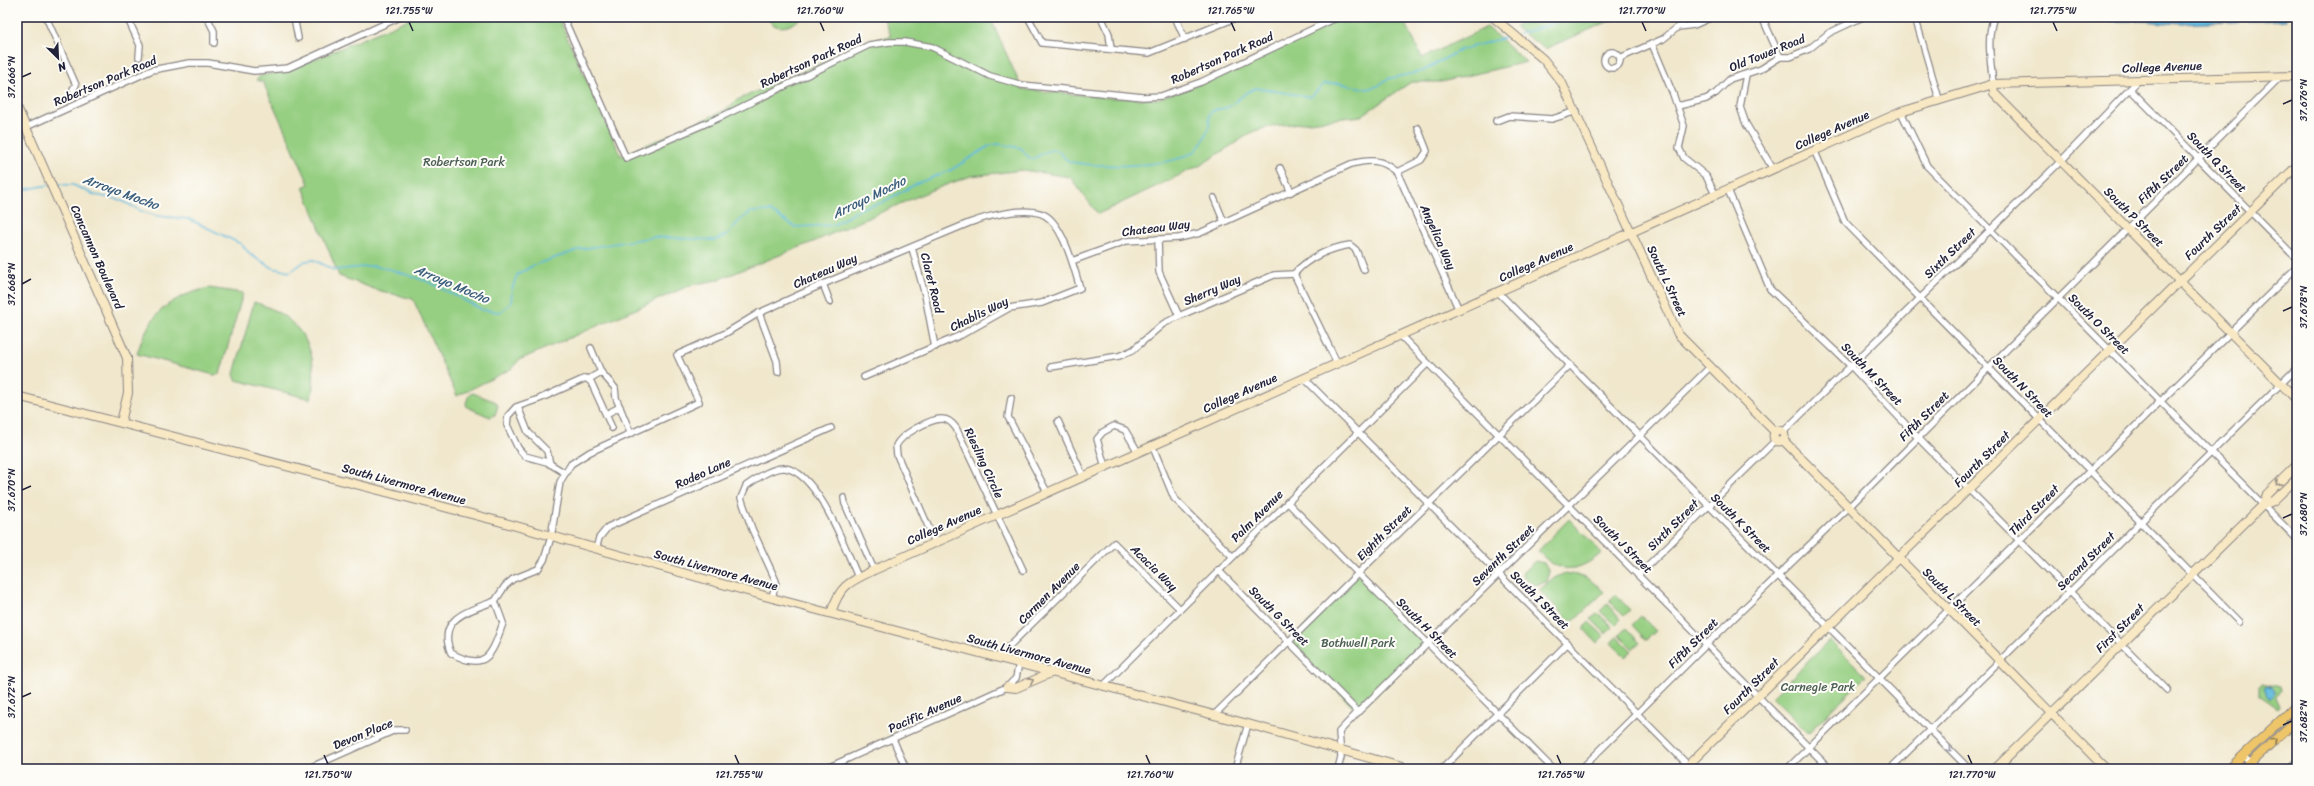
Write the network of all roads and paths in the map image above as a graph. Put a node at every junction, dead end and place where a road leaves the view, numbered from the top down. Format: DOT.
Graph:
graph roads {
  1 [pos="46,17"];
  2 [pos="127,17"];
  3 [pos="207,17"];
  4 [pos="294,17"];
  5 [pos="400,17"];
  6 [pos="563,17"];
  7 [pos="1028,17"];
  8 [pos="1101,17"];
  9 [pos="1175,17"];
  10 [pos="1238,17"];
  11 [pos="1338,17"];
  12 [pos="1493,17"];
  13 [pos="1712,17"];
  14 [pos="1762,17"];
  15 [pos="1863,17"];
  16 [pos="1915,17"];
  17 [pos="1994,17"];
  18 [pos="298,38"];
  19 [pos="1185,39"];
  20 [pos="214,43"];
  21 [pos="1652,44"];
  22 [pos="1111,49"];
  23 [pos="138,57"];
  24 [pos="1780,57"];
  25 [pos="1620,58"];
  26 [pos="1746,74"];
  27 [pos="2281,76"];
  28 [pos="2297,76"];
  29 [pos="2139,80"];
  30 [pos="1993,84"];
  31 [pos="73,89"];
  32 [pos="2130,89"];
  33 [pos="1939,98"];
  34 [pos="1678,106"];
  35 [pos="17,107"];
  36 [pos="1576,112"];
  37 [pos="1901,112"];
  38 [pos="1496,121"];
  39 [pos="26,127"];
  40 [pos="1418,128"];
  41 [pos="1815,152"];
  42 [pos="2199,159"];
  43 [pos="2061,161"];
  44 [pos="2297,166"];
  45 [pos="1280,168"];
  46 [pos="1773,169"];
  47 [pos="1397,172"];
  48 [pos="1728,190"];
  49 [pos="1291,192"];
  50 [pos="1715,194"];
  51 [pos="1214,198"];
  52 [pos="2251,212"];
  53 [pos="1224,222"];
  54 [pos="2129,228"];
  55 [pos="1990,230"];
  56 [pos="1631,233"];
  57 [pos="1158,239"];
  58 [pos="912,248"];
  59 [pos="2297,259"];
  60 [pos="1072,261"];
  61 [pos="2297,267"];
  62 [pos="1364,270"];
  63 [pos="1294,274"];
  64 [pos="2179,281"];
  65 [pos="823,284"];
  66 [pos="1498,292"];
  67 [pos="1920,297"];
  68 [pos="2058,298"];
  69 [pos="830,302"];
  70 [pos="1459,310"];
  71 [pos="758,313"];
  72 [pos="1179,316"];
  73 [pos="2230,332"];
  74 [pos="1400,335"];
  75 [pos="935,347"];
  76 [pos="591,348"];
  77 [pos="2109,350"];
  78 [pos="1337,363"];
  79 [pos="1428,363"];
  80 [pos="1569,366"];
  81 [pos="1850,366"];
  82 [pos="1051,367"];
  83 [pos="1710,367"];
  84 [pos="1989,367"];
  85 [pos="2297,368"];
  86 [pos="601,372"];
  87 [pos="778,372"];
  88 [pos="864,377"];
  89 [pos="1304,378"];
  90 [pos="589,379"];
  91 [pos="2281,384"];
  92 [pos="17,396"];
  93 [pos="1011,398"];
  94 [pos="2297,400"];
  95 [pos="2160,401"];
  96 [pos="518,407"];
  97 [pos="620,407"];
  98 [pos="606,414"];
  99 [pos="2039,420"];
  100 [pos="1058,421"];
  101 [pos="121,422"];
  102 [pos="612,428"];
  103 [pos="831,428"];
  104 [pos="1358,432"];
  105 [pos="632,434"];
  106 [pos="1499,435"];
  107 [pos="1640,436"];
  108 [pos="1779,436"];
  109 [pos="1918,438"];
  110 [pos="1152,445"];
  111 [pos="1138,452"];
  112 [pos="2211,452"];
  113 [pos="550,464"];
  114 [pos="2297,465"];
  115 [pos="1105,467"];
  116 [pos="2090,471"];
  117 [pos="565,473"];
  118 [pos="1084,476"];
  119 [pos="2297,478"];
  120 [pos="1968,489"];
  121 [pos="1047,492"];
  122 [pos="844,498"];
  123 [pos="1287,502"];
  124 [pos="1429,504"];
  125 [pos="2262,505"];
  126 [pos="1569,506"];
  127 [pos="1708,506"];
  128 [pos="1848,508"];
  129 [pos="996,515"];
  130 [pos="2140,522"];
  131 [pos="551,537"];
  132 [pos="2019,540"];
  133 [pos="2297,540"];
  134 [pos="935,542"];
  135 [pos="1114,543"];
  136 [pos="596,549"];
  137 [pos="1232,556"];
  138 [pos="1898,559"];
  139 [pos="874,570"];
  140 [pos="1023,570"];
  141 [pos="1218,570"];
  142 [pos="1358,574"];
  143 [pos="1499,574"];
  144 [pos="2192,574"];
  145 [pos="1638,575"];
  146 [pos="1778,576"];
  147 [pos="858,577"];
  148 [pos="2070,592"];
  149 [pos="772,598"];
  150 [pos="495,601"];
  151 [pos="1179,608"];
  152 [pos="1948,610"];
  153 [pos="831,613"];
  154 [pos="2239,622"];
  155 [pos="1828,627"];
  156 [pos="1289,642"];
  157 [pos="1568,643"];
  158 [pos="1428,644"];
  159 [pos="1706,644"];
  160 [pos="2121,644"];
  161 [pos="998,657"];
  162 [pos="2000,662"];
  163 [pos="1019,663"];
  164 [pos="1054,672"];
  165 [pos="1880,679"];
  166 [pos="1103,686"];
  167 [pos="1007,687"];
  168 [pos="2168,690"];
  169 [pos="1758,696"];
  170 [pos="2297,705"];
  171 [pos="1358,712"];
  172 [pos="1497,714"];
  173 [pos="1638,714"];
  174 [pos="2051,714"];
  175 [pos="1214,715"];
  176 [pos="2297,719"];
  177 [pos="1248,724"];
  178 [pos="405,730"];
  179 [pos="1930,730"];
  180 [pos="893,739"];
  181 [pos="1809,748"];
  182 [pos="1341,749"];
  183 [pos="2243,756"];
  184 [pos="2297,762"];
  185 [pos="2250,763"];
  186 [pos="1688,768"];
  187 [pos="307,769"];
  188 [pos="825,769"];
  189 [pos="906,769"];
  190 [pos="1235,769"];
  191 [pos="1338,769"];
  192 [pos="1409,769"];
  193 [pos="1442,769"];
  194 [pos="1553,769"];
  195 [pos="1581,769"];
  196 [pos="1787,769"];
  197 [pos="1830,769"];
  198 [pos="1890,769"];
  199 [pos="1969,769"];
  200 [pos="1995,769"];
  201 [pos="2106,769"];
  202 [pos="2229,769"];
  203 [pos="2244,769"];
  204 [pos="2257,769"];
  205 [pos="2290,769"];
  1 -- 31 [label="street"];
  2 -- 23 [label="street"];
  3 -- 20 [label="street"];
  4 -- 18 [label="street"];
  5 -- 39 [label="street, Robertson Park Road"];
  6 -- 11 [label="street, Robertson Park Road"];
  7 -- 22 [label="street"];
  8 -- 22 [label="street"];
  9 -- 19 [label="street"];
  10 -- 19 [label="street"];
  12 -- 36 [label="main road, South L Street"];
  13 -- 21 [label="street"];
  14 -- 24 [label="street"];
  15 -- 24 [label="street, Old Tower Road"];
  16 -- 33 [label="street"];
  17 -- 30 [label="street"];
  19 -- 22 [label="street"];
  21 -- 25 [label="street"];
  21 -- 34 [label="street"];
  24 -- 26 [label="street, Old Tower Road"];
  26 -- 34 [label="street, Old Tower Road"];
  26 -- 46 [label="street"];
  27 -- 28 [label="main road, College Avenue"];
  27 -- 29 [label="main road, College Avenue"];
  27 -- 42 [label="street, Fifth Street"];
  29 -- 30 [label="main road, College Avenue"];
  29 -- 32 [label="street"];
  30 -- 33 [label="main road, College Avenue"];
  30 -- 43 [label="main road, South P Street"];
  32 -- 42 [label="street, South Q Street"];
  32 -- 43 [label="street, Sixth Street"];
  33 -- 37 [label="main road, College Avenue"];
  34 -- 50 [label="street"];
  35 -- 39 [label="main road, Concannon Boulevard"];
  36 -- 38 [label="street"];
  36 -- 56 [label="main road, South L Street"];
  37 -- 41 [label="main road, College Avenue"];
  37 -- 55 [label="street, South O Street"];
  39 -- 101 [label="main road, Concannon Boulevard"];
  40 -- 47 [label="street"];
  41 -- 46 [label="main road, College Avenue"];
  41 -- 67 [label="street, South N Street"];
  42 -- 52 [label="street, South Q Street"];
  42 -- 54 [label="street, Fifth Street"];
  43 -- 54 [label="main road, South P Street"];
  43 -- 55 [label="street, Sixth Street"];
  44 -- 52 [label="main road, Fourth Street"];
  45 -- 49 [label="street"];
  46 -- 48 [label="main road, College Avenue"];
  47 -- 49 [label="street, Chateau Way"];
  47 -- 70 [label="street, Angelica Way"];
  48 -- 50 [label="main road, College Avenue"];
  48 -- 81 [label="street, South M Street"];
  49 -- 53 [label="street, Chateau Way"];
  50 -- 56 [label="main road, College Avenue"];
  51 -- 53 [label="street"];
  52 -- 59 [label="street, South Q Street"];
  52 -- 64 [label="main road, Fourth Street"];
  53 -- 57 [label="street, Chateau Way"];
  54 -- 64 [label="main road, South P Street"];
  54 -- 68 [label="street, Fifth Street"];
  55 -- 67 [label="street, Sixth Street"];
  55 -- 68 [label="street, South O Street"];
  56 -- 66 [label="main road, College Avenue"];
  56 -- 83 [label="main road, South L Street"];
  57 -- 60 [label="street, Chateau Way"];
  57 -- 72 [label="street"];
  58 -- 60 [label="street, Chateau Way"];
  58 -- 65 [label="street, Chateau Way"];
  58 -- 75 [label="street, Claret Road"];
  60 -- 75 [label="street, Chablis Way"];
  61 -- 73 [label="street, Third Street"];
  62 -- 63 [label="street"];
  63 -- 72 [label="street, Sherry Way"];
  63 -- 78 [label="street"];
  64 -- 73 [label="main road, South P Street"];
  64 -- 77 [label="main road, Fourth Street"];
  65 -- 69 [label="street"];
  65 -- 71 [label="street, Chateau Way"];
  66 -- 70 [label="main road, College Avenue"];
  66 -- 80 [label="street, South K Street"];
  67 -- 81 [label="street, Sixth Street"];
  67 -- 84 [label="street, South N Street"];
  68 -- 77 [label="street, South O Street"];
  68 -- 84 [label="street, Fifth Street"];
  70 -- 74 [label="main road, College Avenue"];
  71 -- 87 [label="street"];
  71 -- 105 [label="street, Chateau Way"];
  72 -- 82 [label="street, Sherry Way"];
  73 -- 91 [label="main road, South P Street"];
  73 -- 95 [label="street, Third Street"];
  74 -- 78 [label="main road, College Avenue"];
  74 -- 79 [label="street, South J Street"];
  75 -- 88 [label="street, Chablis Way"];
  76 -- 86 [label="street"];
  77 -- 95 [label="street, South O Street"];
  77 -- 99 [label="main road, Fourth Street"];
  78 -- 89 [label="main road, College Avenue"];
  79 -- 104 [label="street, Palm Avenue"];
  79 -- 106 [label="street, South J Street"];
  80 -- 106 [label="street, Eighth Street"];
  80 -- 107 [label="street, South K Street"];
  81 -- 108 [label="street, Sixth Street"];
  81 -- 109 [label="street, South M Street"];
  83 -- 107 [label="street, Seventh Street"];
  83 -- 108 [label="main road, South L Street"];
  84 -- 99 [label="street, South N Street"];
  84 -- 109 [label="street, Fifth Street"];
  85 -- 91 [label="street, Second Street"];
  86 -- 90 [label="street"];
  86 -- 97 [label="street"];
  89 -- 104 [label="street, South I Street"];
  89 -- 110 [label="main road, College Avenue"];
  90 -- 96 [label="street"];
  90 -- 98 [label="street"];
  91 -- 94 [label="main road, South P Street"];
  91 -- 112 [label="street, Second Street"];
  92 -- 101 [label="main road, South Livermore Avenue"];
  93 -- 121 [label="street"];
  95 -- 112 [label="street, South O Street"];
  95 -- 116 [label="street, Third Street"];
  96 -- 113 [label="street"];
  96 -- 113 [label="street"];
  97 -- 98 [label="street"];
  97 -- 105 [label="street"];
  98 -- 102 [label="street"];
  99 -- 116 [label="street, South N Street"];
  99 -- 120 [label="main road, Fourth Street"];
  100 -- 118 [label="street"];
  101 -- 131 [label="main road, South Livermore Avenue"];
  103 -- 136 [label="street, Rodeo Lane"];
  104 -- 123 [label="street, Palm Avenue"];
  104 -- 124 [label="street, South I Street"];
  105 -- 117 [label="street, Chateau Way"];
  106 -- 124 [label="street, Eighth Street"];
  106 -- 126 [label="street, South J Street"];
  107 -- 126 [label="street, Seventh Street"];
  107 -- 127 [label="street, South K Street"];
  108 -- 127 [label="street, Sixth Street"];
  108 -- 128 [label="main road, South L Street"];
  109 -- 120 [label="street, South M Street"];
  109 -- 128 [label="street, Fifth Street"];
  110 -- 111 [label="main road, College Avenue"];
  110 -- 137 [label="street"];
  111 -- 115 [label="main road, College Avenue"];
  111 -- 115 [label="street"];
  112 -- 125 [label="street, South O Street"];
  112 -- 130 [label="street, Second Street"];
  113 -- 117 [label="street"];
  114 -- 125 [label="main road, First Street, one-way"];
  115 -- 118 [label="main road, College Avenue"];
  116 -- 130 [label="street, South N Street"];
  116 -- 132 [label="street, Third Street"];
  117 -- 131 [label="street, Chateau Way"];
  118 -- 121 [label="main road, College Avenue"];
  119 -- 125 [label="main road, First Street"];
  120 -- 132 [label="street, South M Street"];
  120 -- 138 [label="main road, Fourth Street"];
  121 -- 129 [label="main road, College Avenue"];
  122 -- 139 [label="street"];
  123 -- 137 [label="street, Palm Avenue"];
  123 -- 142 [label="street, South H Street"];
  124 -- 142 [label="street, Eighth Street"];
  124 -- 143 [label="street, South I Street"];
  125 -- 133 [label="street, South O Street"];
  125 -- 144 [label="main road, First Street"];
  126 -- 143 [label="street, Seventh Street"];
  126 -- 145 [label="street, South J Street"];
  127 -- 145 [label="street, Sixth Street"];
  127 -- 146 [label="street, South K Street"];
  128 -- 138 [label="main road, South L Street"];
  128 -- 146 [label="street, Fifth Street"];
  129 -- 134 [label="main road, College Avenue"];
  129 -- 134 [label="street, Riesling Circle"];
  129 -- 140 [label="street"];
  130 -- 144 [label="street, South N Street"];
  130 -- 148 [label="street, Second Street"];
  131 -- 136 [label="main road, South Livermore Avenue"];
  131 -- 150 [label="street, Chateau Way"];
  132 -- 148 [label="street, South M Street"];
  132 -- 152 [label="street, Third Street"];
  134 -- 139 [label="main road, College Avenue"];
  135 -- 151 [label="street, Acacia Way"];
  135 -- 161 [label="street, Carmen Avenue"];
  136 -- 149 [label="main road, South Livermore Avenue"];
  137 -- 141 [label="street, Palm Avenue"];
  138 -- 152 [label="main road, South L Street"];
  138 -- 155 [label="main road, Fourth Street"];
  139 -- 147 [label="main road, College Avenue"];
  141 -- 151 [label="street, Palm Avenue"];
  141 -- 156 [label="street, South G Street"];
  142 -- 156 [label="street, Eighth Street"];
  142 -- 158 [label="street, South H Street"];
  143 -- 157 [label="street, South I Street"];
  143 -- 158 [label="street, Seventh Street"];
  144 -- 154 [label="street, South N Street"];
  144 -- 160 [label="main road, First Street"];
  145 -- 159 [label="street, South J Street"];
  146 -- 155 [label="street, South K Street"];
  146 -- 159 [label="street, Fifth Street"];
  147 -- 149 [label="street"];
  147 -- 153 [label="main road, College Avenue"];
  148 -- 160 [label="street, South M Street"];
  148 -- 162 [label="street, Second Street"];
  149 -- 153 [label="main road, South Livermore Avenue"];
  150 -- 150 [label="street"];
  151 -- 166 [label="street, Palm Avenue"];
  152 -- 162 [label="main road, South L Street"];
  152 -- 165 [label="street, Third Street"];
  153 -- 161 [label="main road, South Livermore Avenue"];
  155 -- 165 [label="street, South K Street"];
  155 -- 169 [label="main road, Fourth Street"];
  156 -- 171 [label="street, South G Street"];
  156 -- 175 [label="street, Eighth Street"];
  157 -- 172 [label="street"];
  157 -- 173 [label="street, South I Street"];
  158 -- 171 [label="street, Seventh Street"];
  158 -- 172 [label="street, South H Street"];
  159 -- 169 [label="street, South J Street"];
  159 -- 173 [label="street, Fifth Street"];
  160 -- 168 [label="street, South M Street"];
  160 -- 174 [label="main road, First Street"];
  161 -- 163 [label="main road, South Livermore Avenue"];
  162 -- 174 [label="main road, South L Street"];
  162 -- 179 [label="street, Second Street"];
  163 -- 164 [label="main road, South Livermore Avenue"];
  163 -- 167 [label="street"];
  164 -- 166 [label="main road, South Livermore Avenue"];
  167 -- 164 [label="main road, one-way"];
  165 -- 179 [label="street, South K Street"];
  165 -- 181 [label="street, Third Street"];
  166 -- 175 [label="main road, South Livermore Avenue"];
  167 -- 180 [label="street, Pacific Avenue"];
  169 -- 181 [label="street, South J Street"];
  169 -- 186 [label="main road, Fourth Street"];
  170 -- 183 [label="main road"];
  171 -- 182 [label="street, Seventh Street"];
  172 -- 193 [label="street"];
  172 -- 194 [label="street, South H Street"];
  173 -- 186 [label="street, South I Street"];
  173 -- 195 [label="street, Fifth Street"];
  174 -- 200 [label="main road, First Street"];
  174 -- 201 [label="main road, South L Street"];
  175 -- 177 [label="main road, South Livermore Avenue"];
  185 -- 176 [label="main road, one-way"];
  177 -- 182 [label="main road, South Livermore Avenue"];
  177 -- 190 [label="street"];
  178 -- 187 [label="street, Devon Place"];
  179 -- 198 [label="street, Second Street"];
  179 -- 199 [label="street, South K Street, one-way"];
  180 -- 188 [label="street, Pacific Avenue"];
  180 -- 189 [label="street"];
  181 -- 196 [label="street, Third Street"];
  181 -- 197 [label="street, South J Street"];
  182 -- 191 [label="street, Seventh Street"];
  182 -- 192 [label="main road, South Livermore Avenue"];
  183 -- 185 [label="street"];
  183 -- 202 [label="main road"];
  184 -- 205 [label="street"];
  185 -- 203 [label="main road"];
  185 -- 204 [label="street"];
}
